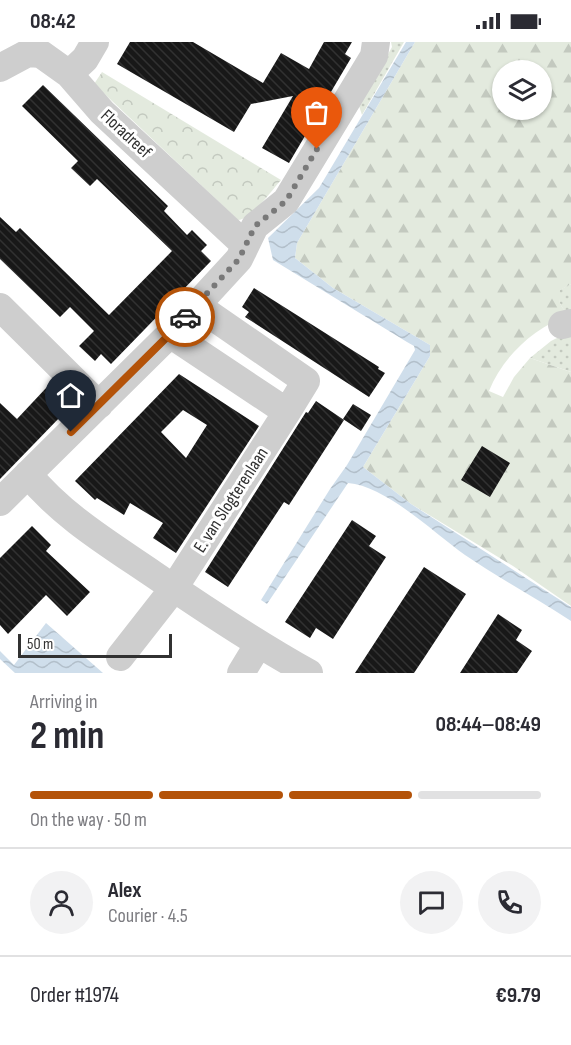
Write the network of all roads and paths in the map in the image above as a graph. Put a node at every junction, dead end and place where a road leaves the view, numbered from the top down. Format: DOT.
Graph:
graph roads {
  1 [pos="95,42"];
  2 [pos="376,42"];
  3 [pos="0,68"];
  4 [pos="69,74"];
  5 [pos="244,245"];
  6 [pos="196,305"];
  7 [pos="0,306"];
  8 [pos="170,334"];
  9 [pos="99,405"];
  10 [pos="287,412"];
  11 [pos="28,474"];
  12 [pos="0,502"];
  13 [pos="174,588"];
  14 [pos="258,645"];
  15 [pos="120,657"];
  16 [pos="241,673"];
  17 [pos="309,673"];
  1 -- 4 [label="street"];
  2 -- 5 [label="street"];
  3 -- 4 [label="street, Floradreef"];
  4 -- 5 [label="street, Floradreef"];
  5 -- 6 [label="street"];
  6 -- 8 [label="street"];
  6 -- 10 [label="street, E. van Slogterenlaan"];
  7 -- 9 [label="street"];
  8 -- 9 [label="street"];
  8 -- 10 [label="street"];
  9 -- 11 [label="street"];
  10 -- 13 [label="street, E. van Slogterenlaan"];
  11 -- 12 [label="street"];
  11 -- 13 [label="street"];
  13 -- 14 [label="street"];
  13 -- 15 [label="street, E. van Slogterenlaan"];
  14 -- 16 [label="street"];
  14 -- 17 [label="street"];
}
